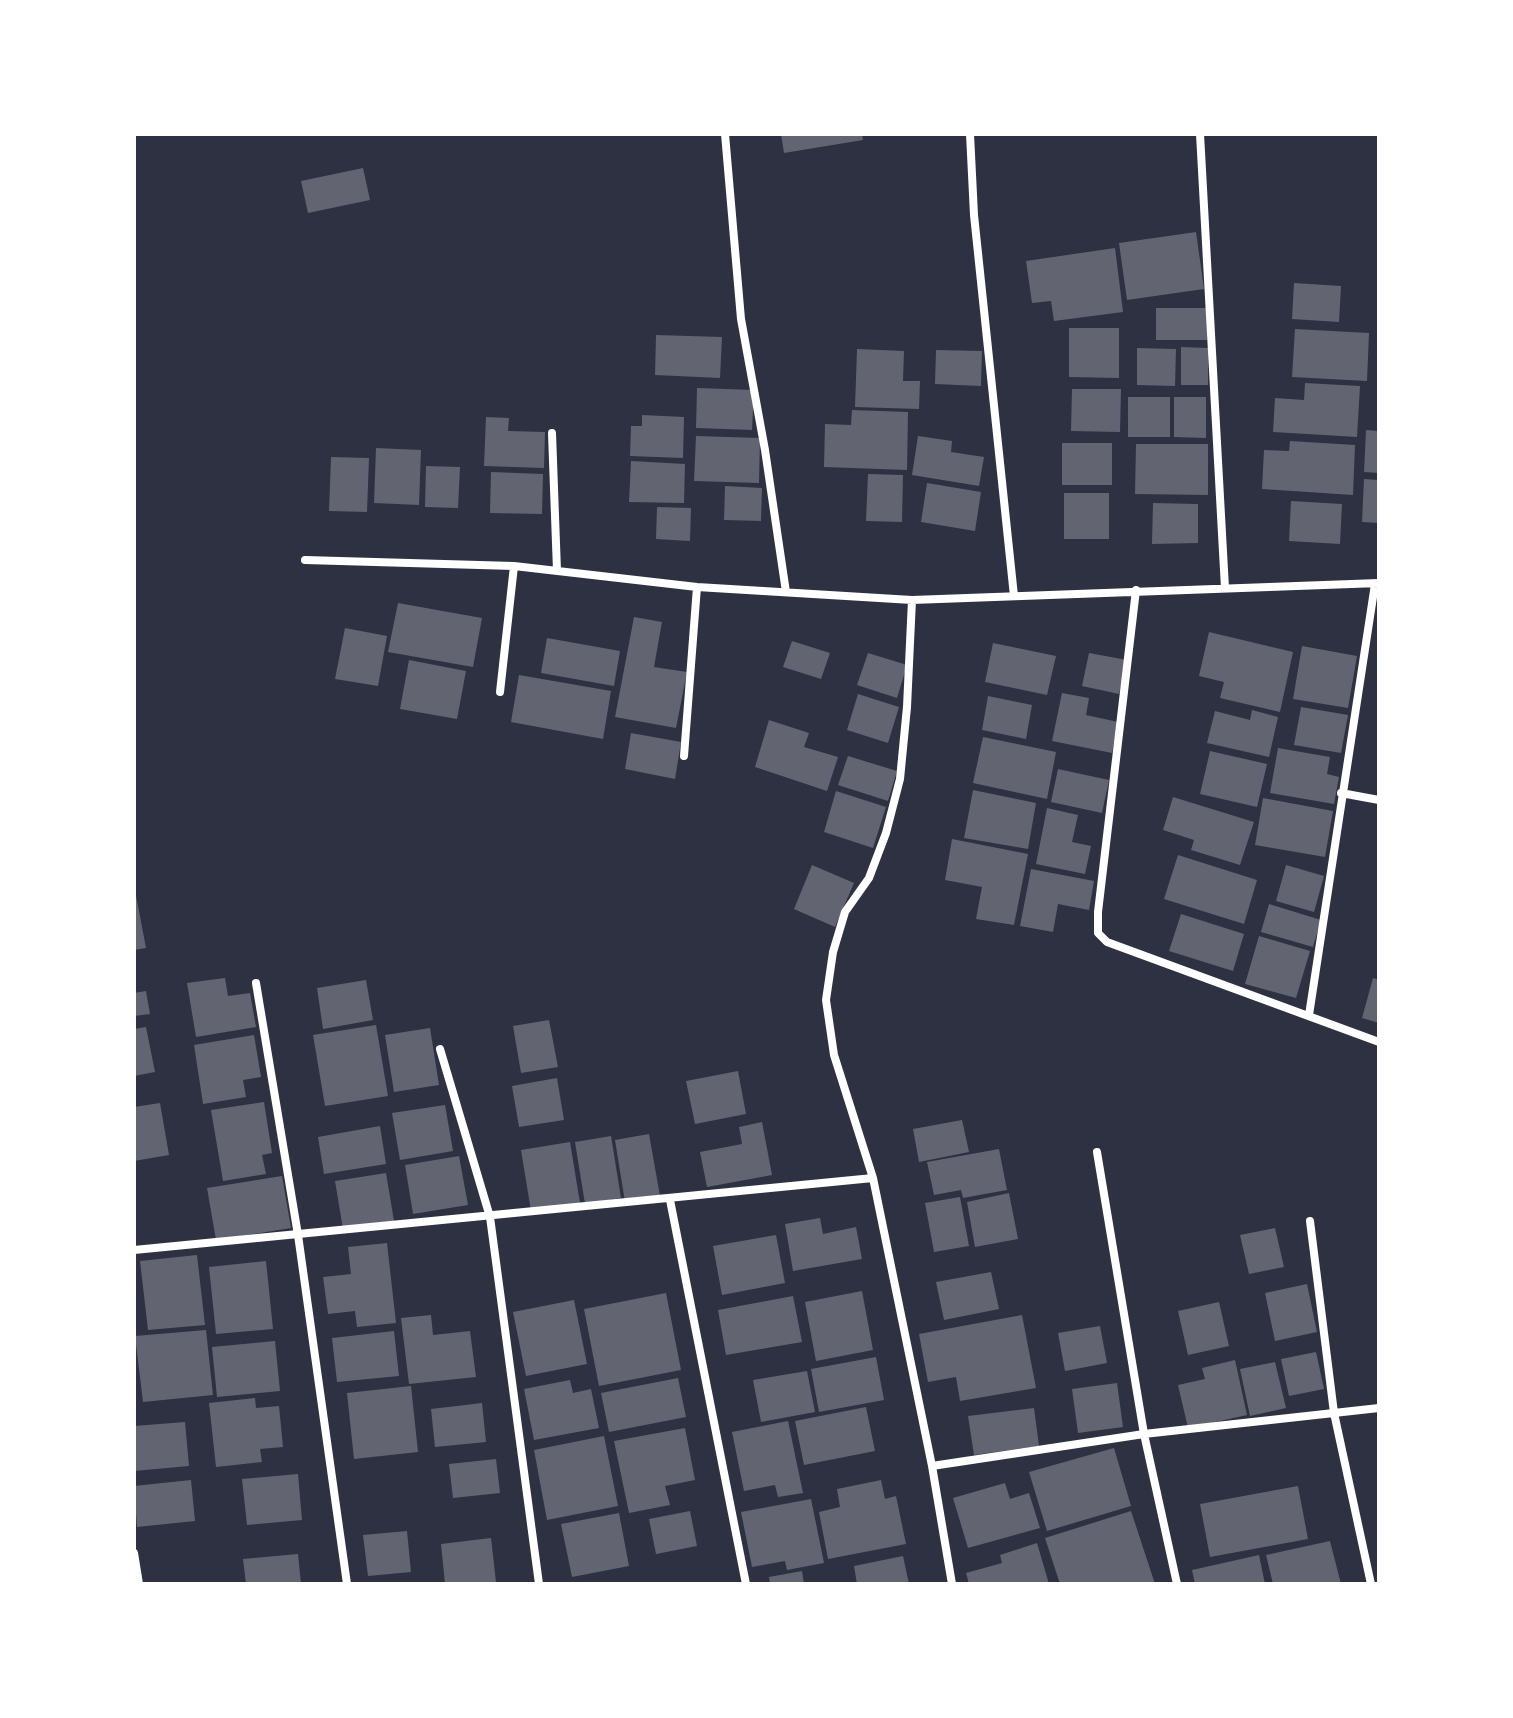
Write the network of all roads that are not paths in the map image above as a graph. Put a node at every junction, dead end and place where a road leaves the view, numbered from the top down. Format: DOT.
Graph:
graph roads {
  1 [pos="725,134"];
  2 [pos="970,134"];
  3 [pos="1200,134"];
  4 [pos="552,433"];
  5 [pos="305,560"];
  6 [pos="514,566"];
  7 [pos="557,571"];
  8 [pos="1377,584"];
  9 [pos="697,587"];
  10 [pos="1225,588"];
  11 [pos="1136,590"];
  12 [pos="786,592"];
  13 [pos="1014,596"];
  14 [pos="912,600"];
  15 [pos="500,692"];
  16 [pos="684,756"];
  17 [pos="1341,793"];
  18 [pos="1379,800"];
  19 [pos="256,983"];
  20 [pos="1309,1015"];
  21 [pos="1379,1042"];
  22 [pos="440,1049"];
  23 [pos="1097,1152"];
  24 [pos="873,1178"];
  25 [pos="670,1200"];
  26 [pos="490,1217"];
  27 [pos="1310,1221"];
  28 [pos="298,1235"];
  29 [pos="134,1250"];
  30 [pos="1379,1408"];
  31 [pos="1334,1413"];
  32 [pos="1144,1434"];
  33 [pos="932,1466"];
  34 [pos="134,1553"];
  35 [pos="139,1584"];
  36 [pos="347,1584"];
  37 [pos="539,1584"];
  38 [pos="746,1584"];
  39 [pos="952,1584"];
  40 [pos="1177,1584"];
  41 [pos="1371,1584"];
  1 -- 12 [label="street"];
  2 -- 13 [label="street"];
  3 -- 10 [label="street"];
  4 -- 7 [label="street"];
  5 -- 6 [label="street"];
  6 -- 7 [label="street"];
  6 -- 15 [label="street"];
  7 -- 9 [label="street"];
  8 -- 10 [label="street"];
  8 -- 17 [label="street"];
  9 -- 12 [label="street"];
  9 -- 16 [label="street"];
  10 -- 11 [label="street"];
  11 -- 13 [label="street"];
  11 -- 20 [label="street"];
  12 -- 14 [label="street"];
  13 -- 14 [label="street"];
  14 -- 24 [label="street"];
  17 -- 18 [label="street"];
  17 -- 20 [label="street"];
  19 -- 28 [label="street"];
  20 -- 21 [label="street"];
  22 -- 26 [label="street"];
  23 -- 32 [label="street"];
  24 -- 25 [label="street"];
  24 -- 33 [label="street"];
  25 -- 26 [label="street"];
  25 -- 38 [label="street"];
  26 -- 28 [label="street"];
  26 -- 37 [label="street"];
  27 -- 31 [label="street"];
  28 -- 29 [label="street"];
  28 -- 36 [label="street"];
  30 -- 31 [label="street"];
  31 -- 32 [label="street"];
  31 -- 41 [label="street"];
  32 -- 33 [label="street"];
  32 -- 40 [label="street"];
  33 -- 39 [label="street"];
  34 -- 35 [label="street"];
}
